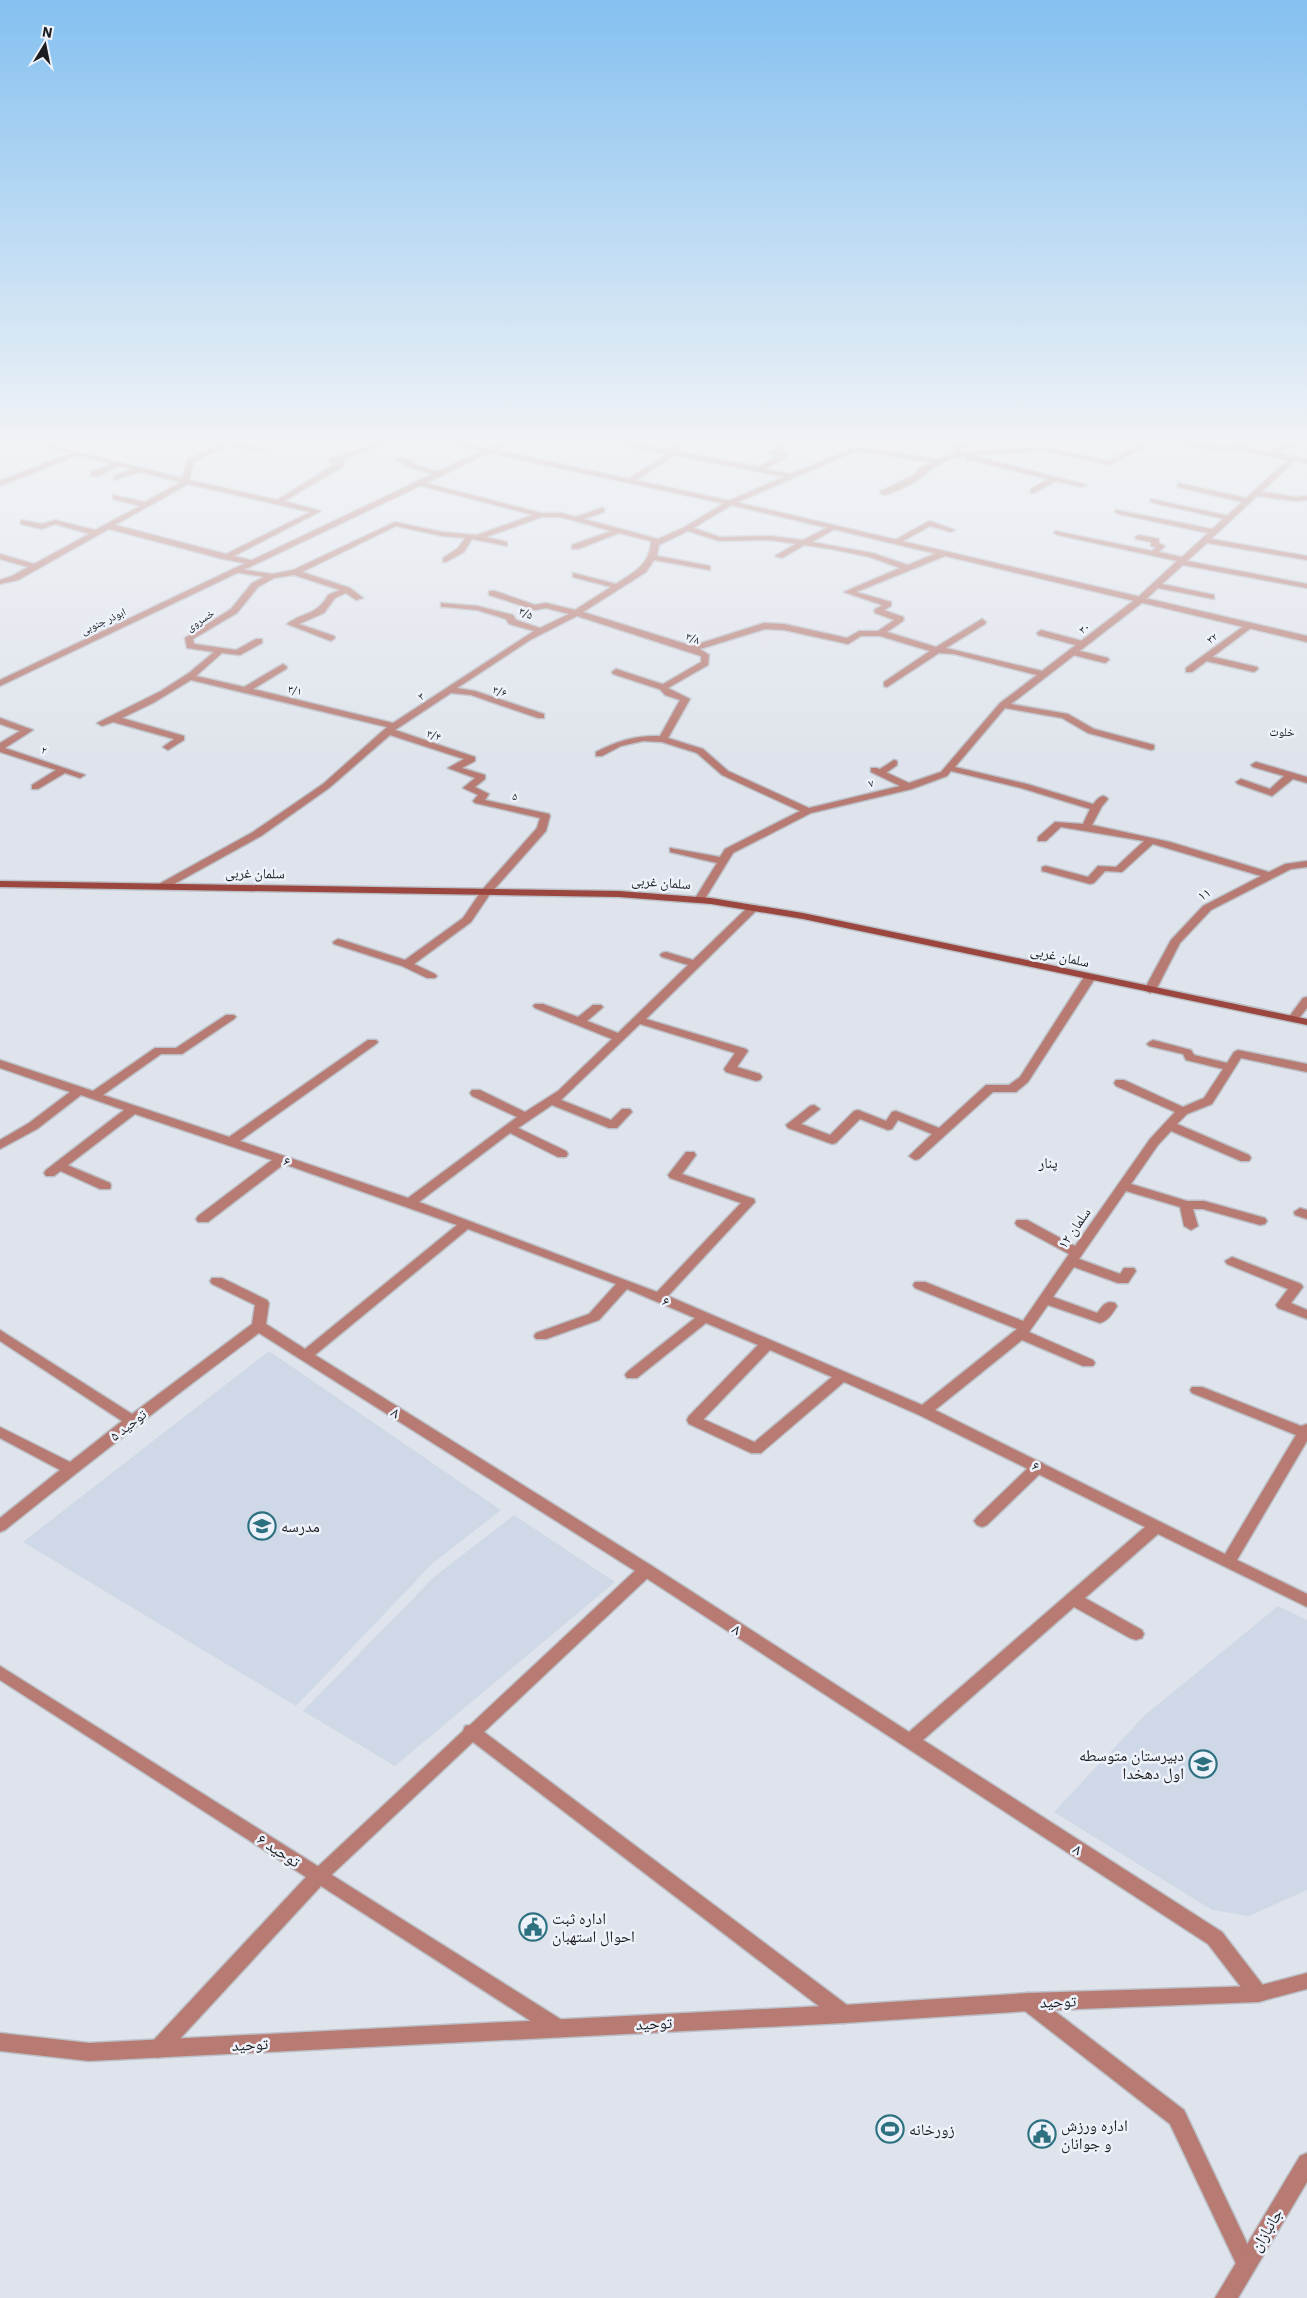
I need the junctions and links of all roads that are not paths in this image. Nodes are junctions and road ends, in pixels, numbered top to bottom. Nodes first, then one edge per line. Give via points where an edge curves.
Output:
1 (72, 546) edge
2 (185, 546) edge
3 (248, 546) edge
4 (287, 546) edge
5 (349, 546) edge
6 (464, 546) edge
7 (654, 546) edge
8 (796, 546) edge
9 (826, 546) edge
10 (912, 546) edge
11 (1122, 546) edge
12 (1161, 546) edge
13 (1198, 546) edge
14 (1240, 546) edge
15 (1154, 553) junction
16 (942, 554) junction
17 (0, 556) edge
18 (779, 556) dead end
19 (226, 557) junction
20 (652, 557) junction
21 (1307, 558) edge
22 (446, 560) dead end
23 (1182, 561) junction
24 (251, 563) junction
25 (34, 567) junction
26 (707, 568) dead end
27 (908, 568) junction
28 (237, 570) junction
29 (295, 572) junction
30 (576, 575) dead end
31 (272, 576) junction
32 (0, 582) edge
33 (1156, 585) junction
34 (616, 586) junction
35 (1307, 586) edge
36 (347, 590) junction
37 (492, 593) dead end
38 (1211, 597) dead end
39 (359, 598) dead end
40 (1140, 600) junction
41 (444, 605) dead end
42 (577, 613) junction
43 (982, 622) dead end
44 (1248, 626) junction
45 (541, 631) junction
46 (880, 633) junction
47 (1041, 633) dead end
48 (332, 638) dead end
49 (1307, 639) edge
50 (259, 641) dead end
51 (1083, 644) junction
52 (692, 649) junction
53 (936, 650) junction
54 (220, 651) junction
55 (1072, 652) junction
56 (1204, 658) junction
57 (1105, 660) dead end
58 (283, 667) dead end
59 (1254, 669) dead end
60 (1189, 670) dead end
61 (616, 672) dead end
62 (1042, 674) junction
63 (191, 677) junction
64 (0, 683) edge
65 (887, 684) dead end
66 (662, 687) junction
67 (245, 690) junction
68 (451, 690) junction
69 (1003, 705) junction
70 (541, 716) dead end
71 (114, 719) junction
72 (0, 721) edge
73 (102, 723) dead end
74 (391, 729) junction
75 (663, 739) junction
76 (168, 747) dead end
77 (1151, 747) dead end
78 (0, 748) edge
79 (598, 754) dead end
80 (472, 759) joint
81 (894, 763) dead end
82 (1256, 765) dead end
83 (949, 768) junction
84 (64, 770) junction
85 (80, 775) dead end
86 (1291, 775) junction
87 (1307, 780) edge
88 (1242, 782) dead end
89 (34, 787) dead end
90 (909, 788) junction
91 (1103, 799) dead end
92 (1096, 808) junction
93 (808, 811) junction
94 (1087, 826) junction
95 (1042, 839) dead end
96 (1150, 841) junction
97 (674, 850) dead end
98 (723, 861) junction
99 (1307, 864) edge
100 (1046, 869) dead end
101 (1271, 876) junction
102 (0, 884) edge
103 (163, 886) junction
104 (486, 892) junction
105 (699, 900) junction
106 (753, 908) junction
107 (338, 942) dead end
108 (666, 955) dead end
109 (406, 964) junction
110 (695, 964) junction
111 (431, 976) dead end
112 (1090, 977) junction
113 (1150, 990) junction
114 (1307, 1000) edge
115 (539, 1006) dead end
116 (597, 1007) dead end
117 (230, 1017) dead end
118 (1293, 1019) junction
119 (638, 1020) junction
120 (579, 1022) junction
121 (1307, 1022) edge
122 (620, 1038) junction
123 (372, 1042) dead end
124 (1153, 1044) dead end
125 (0, 1064) edge
126 (1230, 1067) junction
127 (1307, 1068) edge
128 (756, 1077) dead end
129 (1120, 1083) dead end
130 (79, 1091) junction
131 (476, 1093) dead end
132 (94, 1096) junction
133 (552, 1101) junction
134 (133, 1109) junction
135 (814, 1109) dead end
136 (1183, 1111) junction
137 (626, 1112) dead end
138 (526, 1118) junction
139 (1170, 1125) junction
140 (509, 1128) junction
141 (940, 1133) junction
142 (231, 1142) junction
143 (0, 1145) edge
144 (562, 1154) dead end
145 (690, 1155) dead end
146 (915, 1156) dead end
147 (1245, 1158) dead end
148 (282, 1160) junction
149 (105, 1186) dead end
150 (1123, 1186) junction
151 (409, 1204) junction
152 (1186, 1205) junction
153 (203, 1219) dead end
154 (1260, 1221) dead end
155 (466, 1224) junction
156 (1022, 1224) dead end
157 (1191, 1226) dead end
158 (1074, 1257) junction
159 (1232, 1261) dead end
160 (1129, 1271) dead end
161 (217, 1281) dead end
162 (625, 1283) junction
163 (920, 1285) dead end
164 (659, 1298) junction
165 (1045, 1299) junction
166 (1110, 1306) dead end
167 (1307, 1315) edge
168 (704, 1317) junction
169 (259, 1326) junction
170 (1023, 1330) junction
171 (0, 1335) edge
172 (541, 1336) dead end
173 (768, 1344) junction
174 (306, 1355) junction
175 (1088, 1363) dead end
176 (632, 1375) dead end
177 (843, 1376) junction
178 (1197, 1390) dead end
179 (924, 1411) junction
180 (132, 1421) junction
181 (1306, 1431) edge
182 (0, 1432) edge
183 (1038, 1467) junction
184 (73, 1470) junction
185 (982, 1521) dead end
186 (0, 1526) edge
187 (1157, 1526) junction
188 (1228, 1562) junction
189 (646, 1570) junction
190 (1073, 1599) junction
191 (1307, 1601) edge
192 (1136, 1634) dead end
193 (0, 1672) edge
194 (471, 1731) junction
195 (910, 1741) junction
196 (318, 1876) junction
197 (1307, 1981) edge
198 (1258, 1994) junction
199 (1028, 2002) junction
200 (844, 2014) junction
201 (558, 2028) junction
202 (0, 2042) edge
203 (158, 2049) junction
204 (1307, 2163) edge
205 (1246, 2263) junction
206 (1226, 2298) edge

1 - 25 street
2 - 19 street
3 - 19 street
4 - 24 street, ابوذر جنوبی
5 - 29 street, خسروی
6 - 22 street
7 - 20 street
8 - 18 street
9 - 27 street via 872,555
10 - 16 street
11 - 15 street
12 - 15 street
13 - 23 street, ۳۰
14 - 21 street
15 - 23 street
16 - 27 street
16 - 40 street
17 - 25 street
19 - 24 street
20 - 26 street
20 - 34 street, ۳ via 643,570
23 - 33 street, ۳۰
23 - 35 street
24 - 28 street, ابوذر جنوبی
25 - 32 street
27 - 46 street via 848,592 888,604 878,611 900,618
28 - 31 street, خسروی
28 - 64 street, ابوذر جنوبی
29 - 31 street, خسروی
29 - 36 street
30 - 34 street
31 - 54 street, خسروی via 254,585 234,611 189,638 190,646
33 - 38 street
33 - 40 street, ۳۰
34 - 42 street, ۳
36 - 39 street
36 - 48 street via 331,597 324,610 291,624
37 - 42 street via 535,608 546,605
40 - 44 street
40 - 51 street, ۳۰
41 - 45 street, ۳/۵ via 477,608 510,617 512,622
42 - 45 street, ۳
42 - 52 street, ۳/۸
43 - 53 street
44 - 49 street
44 - 56 street, ۳۲
45 - 68 street, ۳
46 - 52 street via 859,634 848,641 784,627 764,626
46 - 53 street
47 - 51 street
50 - 54 street, خسروی via 236,653
51 - 55 street, ۳۰
52 - 66 street, ۳/۸ via 705,655 704,663
53 - 62 street via 954,651
53 - 65 street
54 - 63 street
55 - 57 street
55 - 62 street, ۳۰
56 - 59 street
56 - 60 street, ۳۲
58 - 67 street
61 - 66 street
62 - 69 street, ۷
63 - 67 street, ۳/۱
63 - 71 street via 146,705
66 - 75 street via 668,693 685,699
67 - 74 street, ۳/۱
68 - 70 street, ۳/۶ via 472,693
68 - 74 street, ۳
69 - 77 street via 1064,716 1091,731
69 - 83 street, ۷
71 - 73 street
71 - 76 street via 181,738
72 - 78 street, ۲ via 28,730
74 - 80 street, ۳/۴
74 - 103 street, ۳ via 311,797 257,834
75 - 79 street via 643,738 618,744
75 - 93 street via 700,751 725,773
78 - 84 street, ۲
80 - 104 street, ۵ via 453,768 482,777 468,788 484,794 478,801 544,816 542,829
81 - 90 street via 877,771
82 - 86 street
83 - 90 street, ۷ via 944,774
83 - 92 street
84 - 85 street, ۲
84 - 89 street
86 - 87 street
86 - 88 street via 1272,793
90 - 93 street, ۷
91 - 92 street
92 - 94 street
93 - 98 street, ۷ via 729,852
94 - 95 street via 1059,824
94 - 96 street
96 - 100 street via 1118,870 1102,868 1090,881
96 - 101 street
97 - 98 street
98 - 105 street, ۷
99 - 101 street, ۱۱ via 1289,866
101 - 113 street, ۱۱ via 1207,908 1175,942
102 - 103 main road, سلمان غربی
103 - 104 main road, سلمان غربی
104 - 105 main road, سلمان غربی via 619,894
104 - 109 street via 467,920
105 - 106 main road, سلمان غربی
106 - 110 street
106 - 112 main road, سلمان غربی
107 - 109 street
108 - 110 street
109 - 111 street
110 - 119 street
112 - 113 main road, سلمان غربی
112 - 141 street via 1024,1079 1012,1089 990,1088
113 - 118 main road, سلمان غربی
114 - 118 street
115 - 120 street
116 - 120 street
117 - 132 street via 178,1052 159,1050
118 - 121 main road, سلمان غربی
119 - 122 street
119 - 128 street via 742,1051 730,1069
120 - 122 street
122 - 133 street
123 - 142 street
124 - 126 street
125 - 130 street, ۶
126 - 127 street, سلمان ۱۲ via 1238,1054
126 - 136 street, سلمان ۱۲ via 1208,1101
129 - 136 street
130 - 132 street, ۶
130 - 143 street via 34,1126
131 - 138 street
132 - 134 street, ۶
133 - 137 street via 613,1125
133 - 138 street
134 - 142 street, ۶
134 - 149 street via 55,1169
135 - 141 street via 792,1125 832,1140 858,1114 888,1126 896,1115
136 - 139 street, سلمان ۱۲
138 - 140 street
139 - 147 street
139 - 150 street, سلمان ۱۲
140 - 144 street
140 - 151 street
141 - 146 street
142 - 148 street, ۶
145 - 164 street via 674,1175 750,1202
148 - 151 street, ۶
148 - 153 street
150 - 152 street
150 - 158 street, سلمان ۱۲
151 - 155 street, ۶
152 - 154 street via 1204,1205
152 - 157 street
155 - 162 street, ۶
155 - 174 street
156 - 158 street
158 - 160 street via 1123,1280
158 - 165 street, سلمان ۱۲
159 - 167 street via 1296,1287 1283,1305
161 - 169 street via 262,1303
162 - 164 street, ۶
162 - 172 street via 594,1317
163 - 170 street
164 - 168 street, ۶
165 - 166 street via 1100,1320
165 - 170 street, سلمان ۱۲
168 - 173 street, ۶
168 - 176 street
169 - 174 street, ۸
169 - 180 street, توحید ۵
170 - 175 street
170 - 179 street, سلمان ۱۲
171 - 180 street
173 - 177 street, ۶
173 - 177 street via 694,1420 756,1449
174 - 189 street, ۸
177 - 179 street, ۶
178 - 181 street
179 - 183 street, ۶
180 - 184 street, توحید ۵
181 - 188 street
182 - 184 street
183 - 185 street
183 - 187 street, ۶
184 - 186 street, توحید ۵
187 - 188 street, ۶
187 - 190 street
188 - 191 street, ۶
189 - 194 street
189 - 195 street, ۸
190 - 192 street
190 - 195 street
193 - 196 street, توحید ۶
194 - 196 street
194 - 200 street
195 - 198 street, ۸ via 1215,1938
196 - 201 street, توحید ۶
196 - 203 street
197 - 198 street, توحید
198 - 199 street, توحید
199 - 200 street, توحید
199 - 205 street via 1178,2117
200 - 201 street, توحید
201 - 203 street, توحید
202 - 203 street, توحید via 89,2052
204 - 205 street, جانبازان
205 - 206 street, جانبازان

